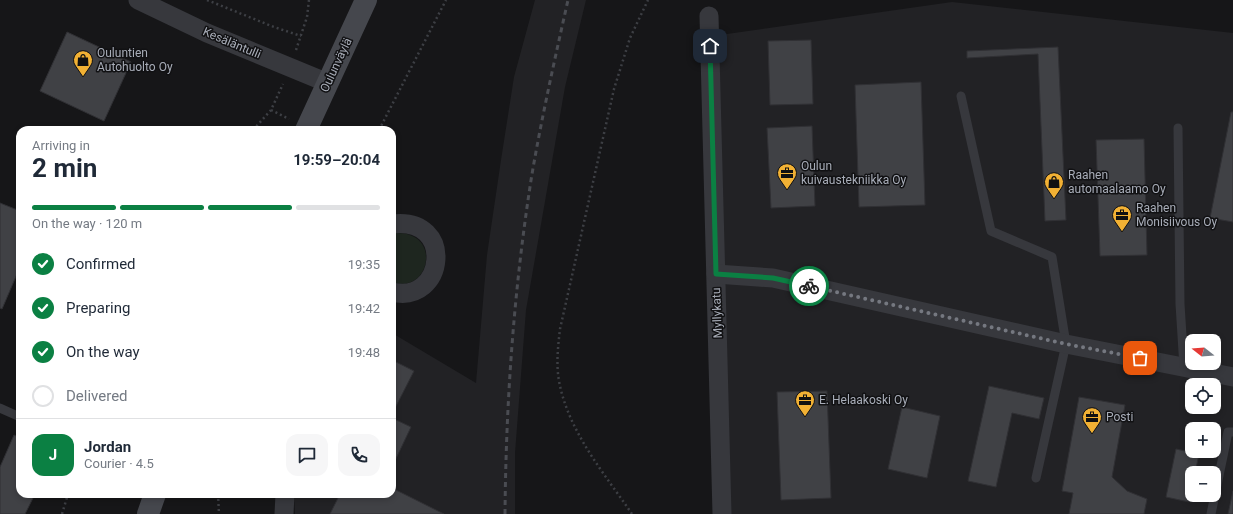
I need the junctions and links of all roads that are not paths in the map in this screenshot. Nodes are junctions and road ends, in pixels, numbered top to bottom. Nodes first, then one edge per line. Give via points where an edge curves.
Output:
1 (138, 0) edge
2 (366, 0) edge
3 (709, 16) dead end
4 (328, 83) junction
5 (961, 96) dead end
6 (308, 126) edge
7 (1178, 128) dead end
8 (396, 224) edge
9 (716, 274) junction
10 (396, 293) edge
11 (1066, 344) junction
12 (1184, 367) junction
13 (1233, 377) edge
14 (0, 408) edge
15 (16, 416) edge
16 (1233, 432) edge
17 (1036, 478) dead end
18 (154, 498) edge
19 (156, 498) edge
20 (285, 498) edge
21 (148, 514) edge
22 (154, 514) edge
23 (284, 514) edge
24 (722, 514) edge
25 (1211, 514) edge

1 - 4 street, Kesäläntulli via 207,33
2 - 4 main road, Oulunväylä
3 - 9 street, Myllykatu
4 - 6 main road, Oulunväylä
5 - 11 lane via 991,231 1052,257
7 - 12 lane via 1180,304
8 - 10 street via 414,225 424,231 436,250 436,262 427,283 406,294
9 - 11 street via 773,278
9 - 24 street, Myllykatu
11 - 12 street
11 - 17 lane
12 - 13 street
14 - 15 lane
16 - 25 lane via 1228,432
18 - 21 main road
19 - 22 main road
20 - 23 street

